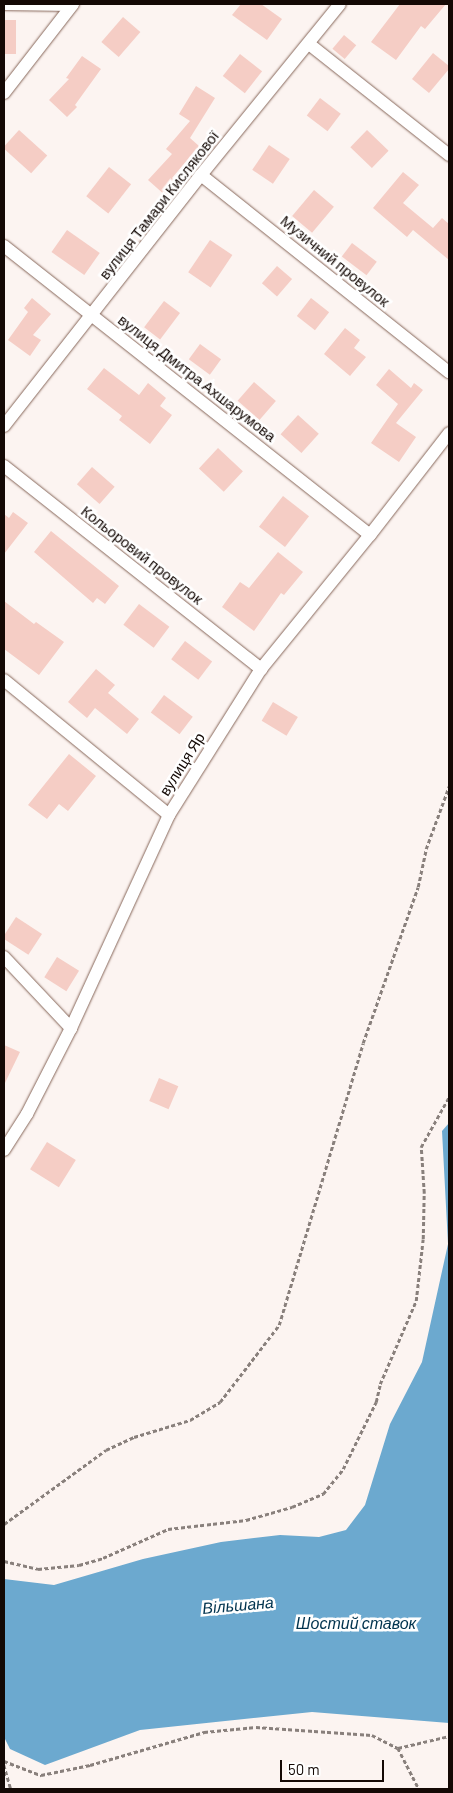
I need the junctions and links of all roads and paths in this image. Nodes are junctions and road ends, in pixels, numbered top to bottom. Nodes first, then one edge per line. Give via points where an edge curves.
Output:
1 (4, 4) edge
2 (73, 4) edge
3 (340, 4) edge
4 (309, 44) junction
5 (4, 93) edge
6 (449, 155) edge
7 (201, 174) junction
8 (4, 246) edge
9 (92, 316) junction
10 (449, 372) edge
11 (4, 426) edge
12 (449, 433) edge
13 (4, 466) edge
14 (370, 535) junction
15 (261, 669) junction
16 (4, 680) edge
17 (449, 786) edge
18 (169, 815) junction
19 (4, 957) edge
20 (71, 1028) junction
21 (449, 1097) edge
22 (4, 1150) edge
23 (4, 1524) edge
24 (4, 1560) edge
25 (449, 1736) edge
26 (398, 1748) junction
27 (4, 1763) edge
28 (11, 1789) edge
29 (419, 1789) edge

1 - 2 street
2 - 5 street
3 - 4 street, вулиця Тамари Кислякової
4 - 6 street
4 - 7 street, вулиця Тамари Кислякової
7 - 9 street, вулиця Тамари Кислякової
7 - 10 street, Музичний провулок
8 - 9 street, вулиця Дмитра Ахшарумова
9 - 11 street, вулиця Тамари Кислякової
9 - 14 street, вулиця Дмитра Ахшарумова
12 - 14 street, вулиця Яр
13 - 15 street, Кольоровий провулок
14 - 15 street, вулиця Яр
15 - 18 street, вулиця Яр
16 - 18 street
17 - 23 path via 426,849 418,887 363,1042 279,1325 220,1402 190,1420 134,1437 106,1450
18 - 20 street, вулиця Яр
19 - 20 street
20 - 22 street, вулиця Яр via 27,1114
21 - 24 path via 421,1147 423,1239 416,1301 380,1384 376,1402 344,1469 323,1494 292,1508 246,1520 168,1529 103,1558 78,1565 38,1569
25 - 26 path
26 - 27 path via 372,1735 256,1727 204,1732 90,1765 40,1775
26 - 29 path
27 - 28 path

